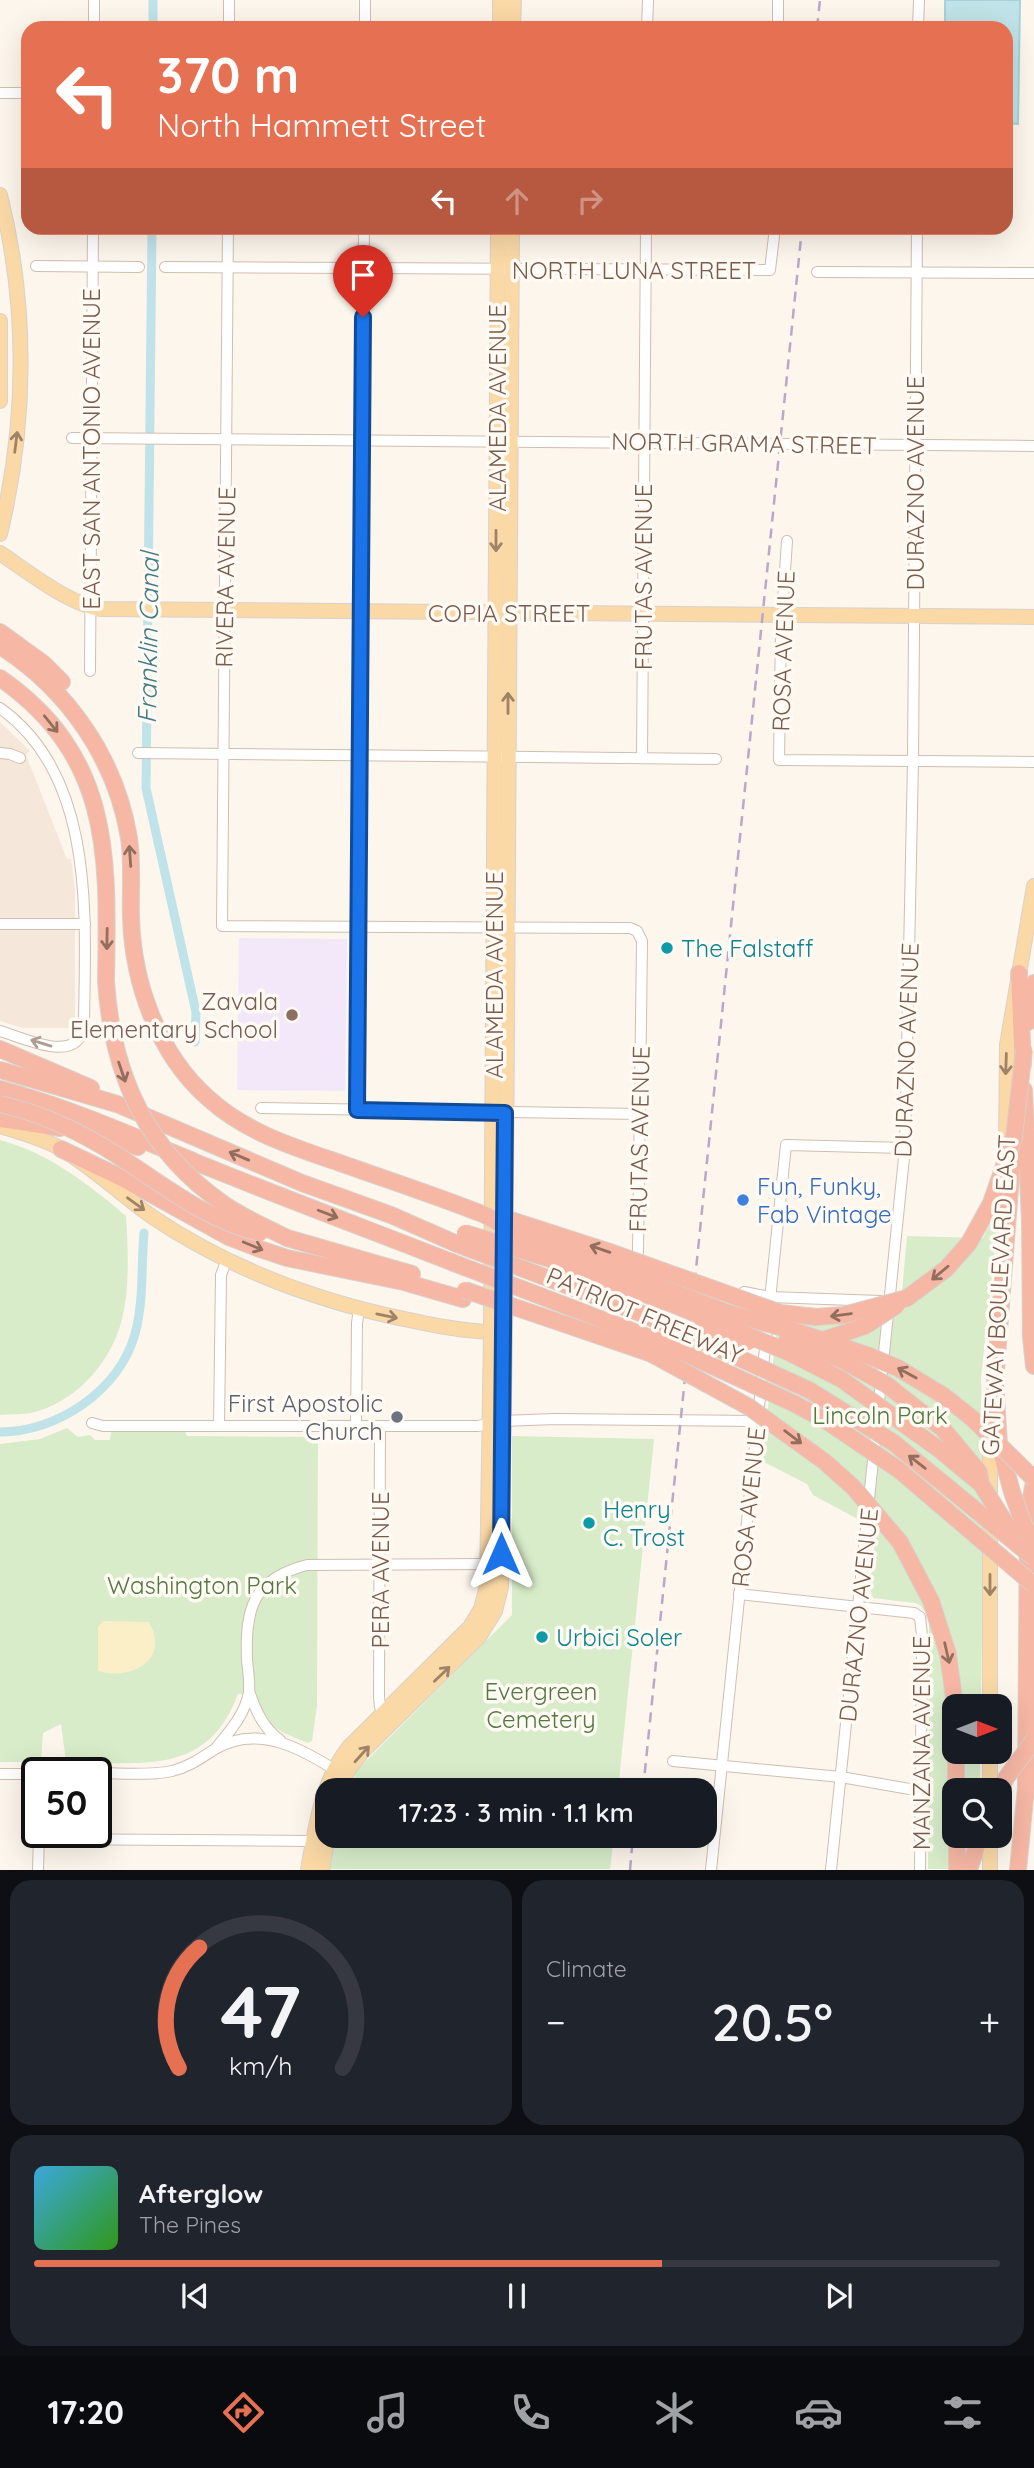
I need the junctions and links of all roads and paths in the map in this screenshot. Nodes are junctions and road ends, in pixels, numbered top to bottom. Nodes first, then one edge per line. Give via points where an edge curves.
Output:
1 (94, 0) edge
2 (229, 0) edge
3 (365, 0) edge
4 (500, 0) edge
5 (514, 0) edge
6 (648, 0) edge
7 (778, 0) edge
8 (919, 0) edge
9 (94, 21) edge
10 (229, 21) edge
11 (365, 21) edge
12 (499, 21) edge
13 (513, 21) edge
14 (647, 21) edge
15 (778, 21) edge
16 (918, 21) edge
17 (0, 93) edge
18 (21, 93) edge
19 (0, 195) edge
20 (93, 235) edge
21 (228, 235) edge
22 (363, 235) edge
23 (499, 235) edge
24 (511, 235) edge
25 (646, 235) edge
26 (774, 235) edge
27 (917, 235) edge
28 (36, 266) dead end
29 (228, 266) junction
30 (92, 267) junction
31 (139, 267) dead end
32 (165, 267) dead end
33 (363, 268) junction
34 (505, 269) junction
35 (646, 270) junction
36 (817, 272) dead end
37 (917, 272) junction
38 (1034, 273) edge
39 (0, 321) edge
40 (0, 401) edge
41 (72, 438) dead end
42 (91, 438) junction
43 (227, 439) junction
44 (362, 440) junction
45 (504, 441) junction
46 (644, 442) junction
47 (915, 445) junction
48 (1034, 446) edge
49 (0, 534) edge
50 (788, 541) dead end
51 (0, 553) edge
52 (91, 608) junction
53 (225, 611) junction
54 (361, 612) junction
55 (502, 613) junction
56 (643, 614) junction
57 (783, 615) junction
58 (914, 616) junction
59 (1034, 617) edge
60 (0, 632) edge
61 (0, 646) edge
62 (90, 671) dead end
63 (0, 678) edge
64 (0, 708) edge
65 (0, 753) edge
66 (138, 753) dead end
67 (224, 755) junction
68 (501, 755) junction
69 (360, 756) junction
70 (20, 758) dead end
71 (642, 758) junction
72 (716, 759) dead end
73 (913, 761) junction
74 (1034, 762) edge
75 (112, 781) junction
76 (1034, 886) edge
77 (0, 924) edge
78 (85, 924) junction
79 (359, 926) junction
80 (500, 926) junction
81 (1019, 973) junction
82 (1034, 983) edge
83 (0, 1031) edge
84 (0, 1049) edge
85 (0, 1070) edge
86 (0, 1090) edge
87 (0, 1104) edge
88 (117, 1104) junction
89 (261, 1108) dead end
90 (357, 1110) junction
91 (499, 1113) junction
92 (640, 1114) junction
93 (0, 1119) edge
94 (0, 1126) edge
95 (1014, 1137) junction
96 (905, 1148) junction
97 (61, 1149) junction
98 (196, 1162) junction
99 (485, 1215) junction
100 (287, 1238) junction
101 (461, 1238) junction
102 (638, 1253) dead end
103 (228, 1259) junction
104 (744, 1292) dead end
105 (464, 1294) junction
106 (770, 1297) junction
107 (906, 1298) junction
108 (890, 1301) junction
109 (359, 1309) junction
110 (728, 1313) junction
111 (643, 1314) junction
112 (498, 1332) junction
113 (650, 1353) junction
114 (1034, 1366) edge
115 (755, 1386) junction
116 (724, 1393) junction
117 (757, 1421) junction
118 (92, 1423) dead end
119 (495, 1423) junction
120 (219, 1426) junction
121 (356, 1426) junction
122 (380, 1427) junction
123 (1034, 1481) edge
124 (981, 1484) junction
125 (970, 1505) junction
126 (1034, 1541) edge
127 (1034, 1547) edge
128 (1034, 1558) edge
129 (380, 1564) junction
130 (487, 1564) junction
131 (1034, 1570) edge
132 (1034, 1585) edge
133 (739, 1594) junction
134 (859, 1606) junction
135 (249, 1691) junction
136 (953, 1694) edge
137 (990, 1694) edge
138 (388, 1717) junction
139 (1034, 1740) edge
140 (282, 1742) junction
141 (216, 1748) junction
142 (673, 1761) dead end
143 (722, 1766) junction
144 (112, 1772) edge
145 (339, 1773) junction
146 (0, 1774) edge
147 (21, 1774) edge
148 (841, 1777) junction
149 (339, 1778) edge
150 (1006, 1778) edge
151 (920, 1791) junction
152 (112, 1837) edge
153 (313, 1841) junction
154 (39, 1848) edge
155 (326, 1848) edge
156 (957, 1848) edge
157 (976, 1848) edge
158 (990, 1848) edge
159 (38, 1870) edge
160 (308, 1870) edge
161 (322, 1870) edge
162 (711, 1870) edge
163 (831, 1870) edge
164 (920, 1870) edge
165 (957, 1870) edge
166 (969, 1870) edge
167 (990, 1870) edge
168 (1018, 1870) edge

1 - 9 street
2 - 10 street
3 - 11 street
4 - 12 main road
5 - 13 main road
6 - 14 street
7 - 15 street
8 - 16 street
17 - 18 street
49 -> 19 main road via 13,471 21,350 16,278
20 - 30 street, EAST SAN ANTONIO AVENUE
21 - 29 street, RIVERA AVENUE
22 - 33 street
23 - 34 main road, ALAMEDA AVENUE
24 - 34 main road, ALAMEDA AVENUE
25 - 35 street, FRUTAS AVENUE
26 - 35 street, NORTH LUNA STREET via 770,270
27 - 37 street, DURAZNO AVENUE
28 - 30 street
29 - 32 street, NORTH LUNA STREET
29 - 33 street, NORTH LUNA STREET
29 - 43 street, RIVERA AVENUE
30 - 31 street
30 - 42 street, EAST SAN ANTONIO AVENUE
33 - 34 street, NORTH LUNA STREET
33 - 44 street
34 - 35 street, NORTH LUNA STREET
34 - 45 main road, ALAMEDA AVENUE
35 - 46 street, FRUTAS AVENUE
36 - 37 street
37 - 38 street
37 - 47 street, DURAZNO AVENUE
39 - 40 main road
41 - 42 street, NORTH GRAMA STREET
42 - 43 street, NORTH GRAMA STREET
42 - 52 street, EAST SAN ANTONIO AVENUE
43 - 44 street, NORTH GRAMA STREET
43 - 53 street, RIVERA AVENUE
44 - 45 street, NORTH GRAMA STREET
44 - 54 street
45 - 46 street, NORTH GRAMA STREET
45 - 55 main road, ALAMEDA AVENUE
46 - 47 street, NORTH GRAMA STREET
46 - 56 street, FRUTAS AVENUE
47 - 48 street, NORTH GRAMA STREET
47 - 58 street, DURAZNO AVENUE
50 - 57 street, ROSA AVENUE
51 - 52 main road, COPIA STREET
52 - 53 main road, COPIA STREET
52 - 62 street, EAST SAN ANTONIO AVENUE
53 - 54 main road, COPIA STREET
53 - 67 street, RIVERA AVENUE
54 - 55 main road, COPIA STREET
54 - 69 street
55 - 56 main road, COPIA STREET
55 - 68 main road, ALAMEDA AVENUE
56 - 57 main road, COPIA STREET
56 - 71 street, FRUTAS AVENUE
57 - 58 main road, COPIA STREET
57 - 73 street, ROSA AVENUE via 779,760
58 - 59 main road, COPIA STREET
58 - 73 street, DURAZNO AVENUE
60 - 75 highway via 44,664 86,710 107,744
61 - 75 highway via 71,708
63 -> 100 highway, bridge via 40,710 57,731 92,796 106,862 106,981 111,1029 134,1101 158,1141 196,1182 225,1205
64 - 78 street via 27,730 57,774 80,861
65 - 70 street
66 - 67 street
67 - 69 street
67 - 79 street, RIVERA AVENUE via 222,926
68 - 69 street
68 - 71 street
68 - 80 main road, ALAMEDA AVENUE
69 - 79 street
71 - 72 street
73 - 74 street
73 - 96 street, DURAZNO AVENUE
99 -> 75 highway via 251,1129 207,1098 191,1080 163,1038 143,995 132,943 129,840 122,803
76 - 81 main road, GATEWAY BOULEVARD EAST
77 - 78 street
78 -> 83 street via 80,1040 58,1048
79 - 80 street
79 - 90 street
80 - 91 main road, ALAMEDA AVENUE
80 - 92 street, FRUTAS AVENUE via 637,931 642,942
81 - 114 highway
81 -> 137 main road, GATEWAY BOULEVARD EAST via 1007,1045 1006,1139 990,1378
82 - 95 highway, bridge
84 - 88 highway via 90,1087
85 - 88 highway
86 - 98 highway, PATRIOT FREEWAY via 102,1123
87 - 100 highway, bridge via 85,1136 222,1220
101 -> 88 highway via 302,1183
89 - 90 street
90 - 91 street
91 - 92 street
91 - 112 main road, ALAMEDA AVENUE
92 - 102 street, FRUTAS AVENUE
93 - 98 highway via 76,1131
94 - 97 main road
95 -> 107 highway, bridge via 991,1203 969,1243 946,1269
95 - 126 highway, bridge via 995,1411 1007,1479
96 - 106 street, ROSA AVENUE via 786,1145
96 - 108 street, DURAZNO AVENUE
97 -> 103 main road via 154,1217
97 -> 105 highway via 260,1249
98 -> 115 highway, PATRIOT FREEWAY, bridge via 658,1342
107 -> 99 highway, bridge via 837,1316 781,1313 594,1246
99 - 110 highway, bridge via 512,1230
100 - 105 highway
101 - 111 highway, PATRIOT FREEWAY, bridge
101 - 124 highway, bridge via 550,1259 788,1352 841,1379
103 - 109 main road
103 - 120 street via 221,1275
104 - 106 street
105 - 113 highway, bridge
105 - 116 highway, bridge
106 - 108 street
106 - 117 street, ROSA AVENUE
107 - 111 highway, bridge via 865,1326 815,1342 786,1344 743,1341
108 - 134 street, DURAZNO AVENUE
109 -> 112 main road via 433,1325
109 - 121 street
123 -> 110 highway, bridge via 973,1419 898,1368
110 - 124 highway, bridge via 842,1360 887,1385 943,1429 979,1472
125 -> 111 highway, PATRIOT FREEWAY, bridge via 894,1443 809,1390
112 - 119 main road, ALAMEDA AVENUE
113 - 115 highway, bridge
113 - 116 highway, bridge
115 - 132 highway, PATRIOT FREEWAY, bridge via 795,1404 899,1470
116 -> 136 highway, bridge via 825,1462 853,1486 900,1542 940,1624
117 - 119 street via 555,1419
117 - 133 street, ROSA AVENUE
118 - 120 street
119 - 122 street
119 - 130 main road, ALAMEDA AVENUE
138 -> 119 main road, ALAMEDA AVENUE via 479,1637 495,1611 501,1580
120 - 121 street
121 - 122 street
122 - 129 street, PERA AVENUE
123 - 168 highway via 1028,1513 1026,1788
124 - 131 highway, bridge
125 - 127 highway, bridge
125 - 128 highway, PATRIOT FREEWAY, bridge
129 - 130 street
129 - 135 street via 307,1565 284,1573 265,1587 250,1610 247,1626
129 - 138 street, PERA AVENUE via 379,1697
130 - 138 main road, ALAMEDA AVENUE via 483,1602 470,1627
133 - 134 street
133 - 143 street, ROSA AVENUE
134 - 148 street, DURAZNO AVENUE
134 - 151 street, MANZANA AVENUE via 920,1617
135 - 140 street via 268,1732
135 - 141 street via 237,1721
138 - 145 main road, ALAMEDA AVENUE via 349,1747
139 - 150 highway, bridge
140 - 141 street via 253,1739
140 - 145 street
141 - 144 street via 173,1770
142 - 143 street
143 - 148 street
143 - 162 street, ROSA AVENUE
145 - 149 main road, ALAMEDA AVENUE
145 - 153 main road, ALAMEDA AVENUE via 324,1790
146 - 147 street
148 - 151 street
148 - 163 street, DURAZNO AVENUE
151 - 164 street, MANZANA AVENUE
152 - 153 street
153 - 160 main road, ALAMEDA AVENUE
154 - 159 street
155 - 161 main road
156 - 165 highway
157 - 166 highway
158 - 167 main road

